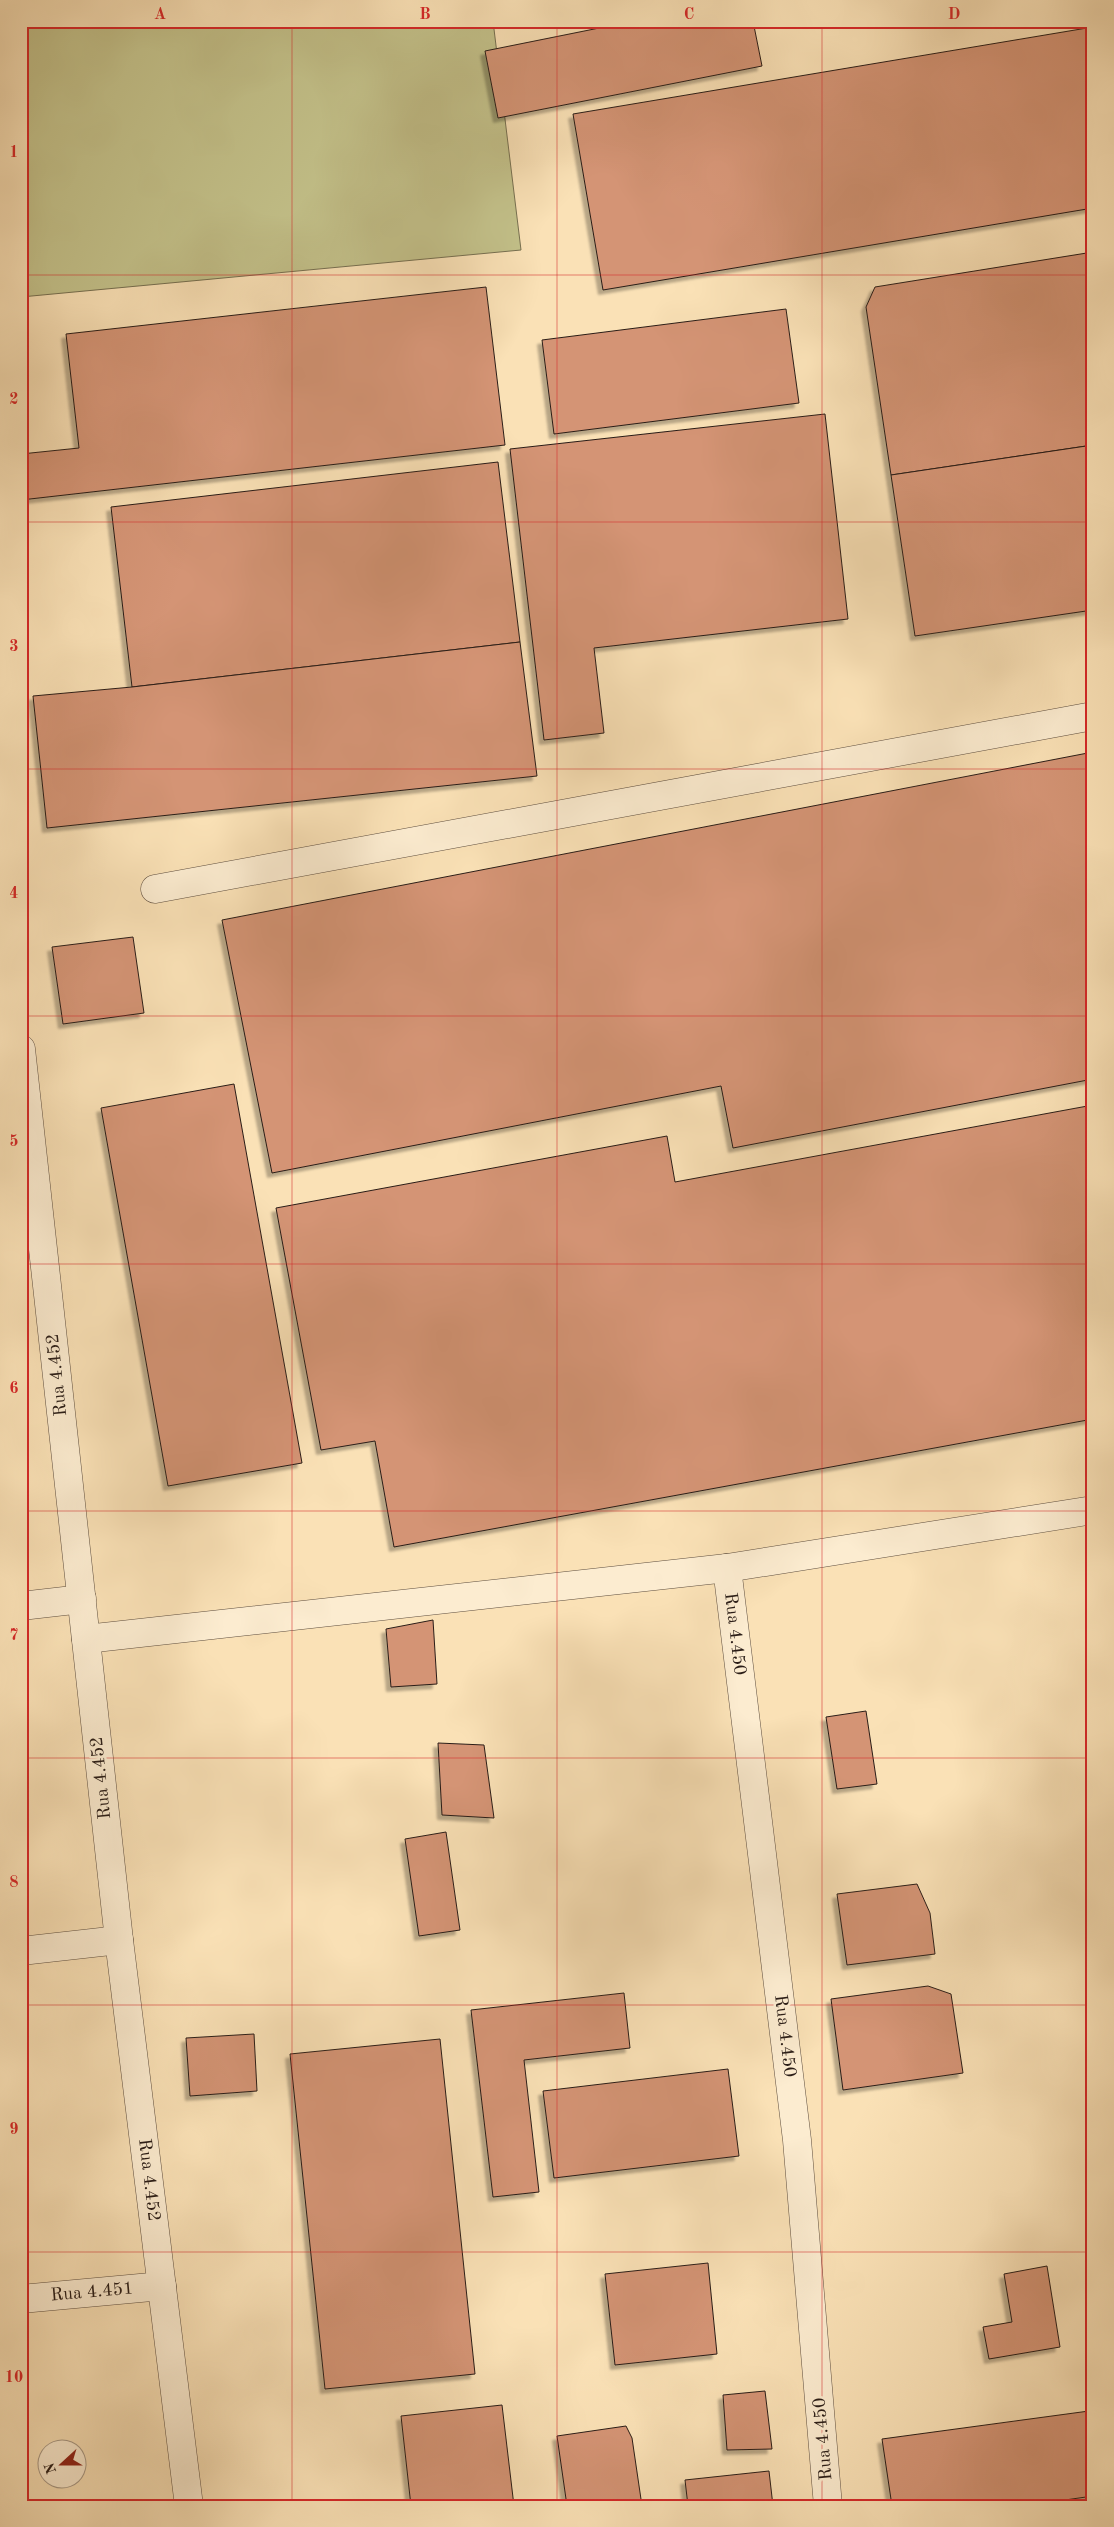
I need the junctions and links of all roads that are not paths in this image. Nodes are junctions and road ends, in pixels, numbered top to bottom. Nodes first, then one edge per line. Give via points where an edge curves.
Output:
1 (1093, 716) edge
2 (155, 889) dead end
3 (21, 1049) edge
4 (32, 1254) edge
5 (1093, 1510) edge
6 (726, 1568) junction
7 (82, 1598) junction
8 (21, 1606) edge
9 (86, 1639) junction
10 (118, 1940) junction
11 (21, 1950) edge
12 (162, 2286) junction
13 (21, 2299) edge
14 (189, 2506) edge
15 (828, 2506) edge

1 - 2 street
3 - 4 street, Rua 4.452
4 - 7 street, Rua 4.452
5 - 6 street
6 - 9 street
6 - 15 street, Rua 4.450 via 798,2140
7 - 8 street
7 - 9 street, Rua 4.452
9 - 10 street, Rua 4.452
10 - 11 street
10 - 12 street, Rua 4.452
12 - 13 street, Rua 4.451
12 - 14 street, Rua 4.452

